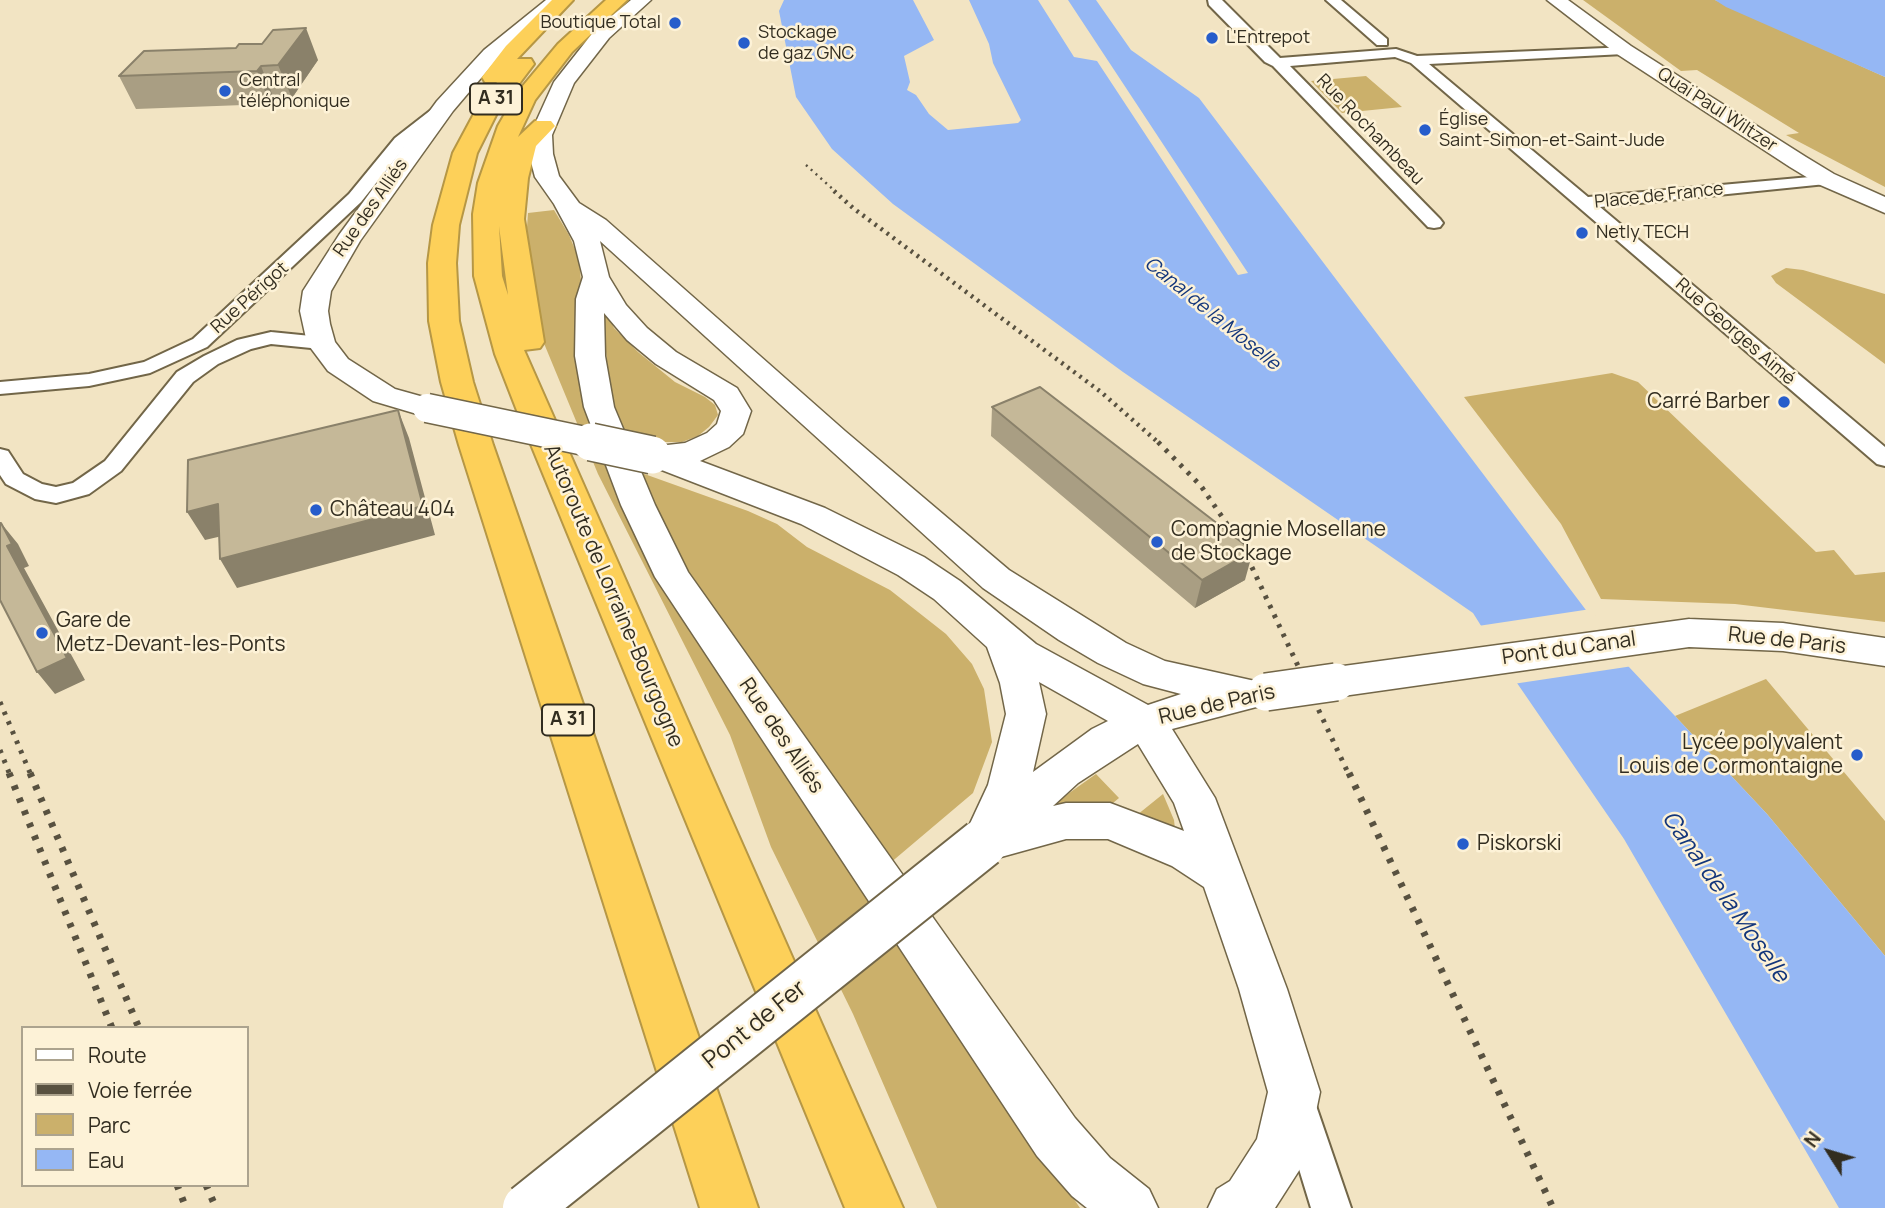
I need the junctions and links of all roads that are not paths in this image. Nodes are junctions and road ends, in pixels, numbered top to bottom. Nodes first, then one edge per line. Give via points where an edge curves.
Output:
1 (556, 0) edge
2 (563, 0) edge
3 (591, 0) edge
4 (617, 0) edge
5 (642, 0) edge
6 (1215, 0) edge
7 (1333, 0) edge
8 (1556, 0) edge
9 (1382, 42) dead end
10 (1624, 50) junction
11 (1416, 60) junction
12 (1278, 63) junction
13 (445, 106) junction
14 (543, 126) junction
15 (1826, 179) junction
16 (566, 203) junction
17 (1586, 203) junction
18 (1885, 206) edge
19 (1433, 223) dead end
20 (446, 225) junction
21 (596, 277) junction
22 (321, 343) junction
23 (0, 388) edge
24 (532, 408) junction
25 (652, 455) junction
26 (0, 456) edge
27 (1885, 459) edge
28 (1689, 634) joint
29 (1003, 640) junction
30 (1885, 652) edge
31 (1450, 666) joint
32 (1258, 693) junction
33 (1144, 722) junction
34 (983, 843) junction
35 (1222, 875) junction
36 (1294, 1092) junction
37 (527, 1208) edge
38 (729, 1208) edge
39 (874, 1208) edge
40 (1130, 1208) edge
41 (1236, 1208) edge
42 (1331, 1208) edge

1 - 13 main road, Rue des Alliés via 491,54
2 - 20 highway via 513,50 461,124 438,182
3 - 20 highway, A 31 via 517,71 486,112 465,153
4 - 24 highway, Autoroute de Lorraine-Bourgogne / A 31 via 565,48 525,98 510,126 491,183 485,239 488,276 510,354
5 - 14 main road, Rue des Alliés via 602,34 564,82
6 - 12 street, Rue Rochambeau
7 - 9 street
8 - 10 main road, Quai Paul Wiltzer
10 - 11 street
10 - 15 main road, Quai Paul Wiltzer
11 - 12 street, Rue Rochambeau via 1396,53
11 - 17 street, Place de France
12 - 19 street, Rue Rochambeau
13 - 22 main road, Rue des Alliés via 321,281 314,311
13 - 23 street, Rue Périgot via 401,141 355,198 200,343 150,367 89,380
14 - 16 main road, Rue des Alliés via 541,154 547,177
14 - 24 highway via 525,144 511,219 525,332 539,375
15 - 17 street, Place de France
15 - 18 main road, Quai Paul Wiltzer
16 - 21 main road, Rue des Alliés via 587,241
16 - 32 main road, Rue des Alliés via 597,225 996,579 1072,630 1157,674
17 - 27 street, Rue Georges Aimé
20 - 38 highway, A 31 via 444,321 457,382
21 - 25 main road via 637,334 666,358 726,394 736,411 732,427 718,440 691,453
21 - 40 main road, Rue des Alliés via 590,299 590,356 598,407 673,578 1056,1137 1091,1177
22 - 25 main road, bridge via 338,365 384,395
22 - 26 street, Rue Périgot via 271,338 244,344 211,360 185,377 113,466 81,489 56,495 35,491 14,478
24 - 39 highway, Autoroute de Lorraine-Bourgogne / A 31
25 - 29 main road via 776,501 877,548 947,590
28 - 30 main road, Rue de Paris via 1783,637
28 - 31 main road, Pont du Canal
29 - 33 main road
29 - 34 main road via 1020,682 1026,714 1009,785
31 - 32 main road, Rue de Paris, bridge
32 - 33 main road, Rue de Paris
33 - 34 main road, Rue de Paris via 1063,771
33 - 35 main road via 1194,798
34 - 35 main road via 1066,821 1110,821 1188,852
34 - 37 main road, Pont de Fer, bridge
35 - 36 main road via 1264,989
36 - 41 main road via 1281,1150 1249,1200
36 - 42 street

